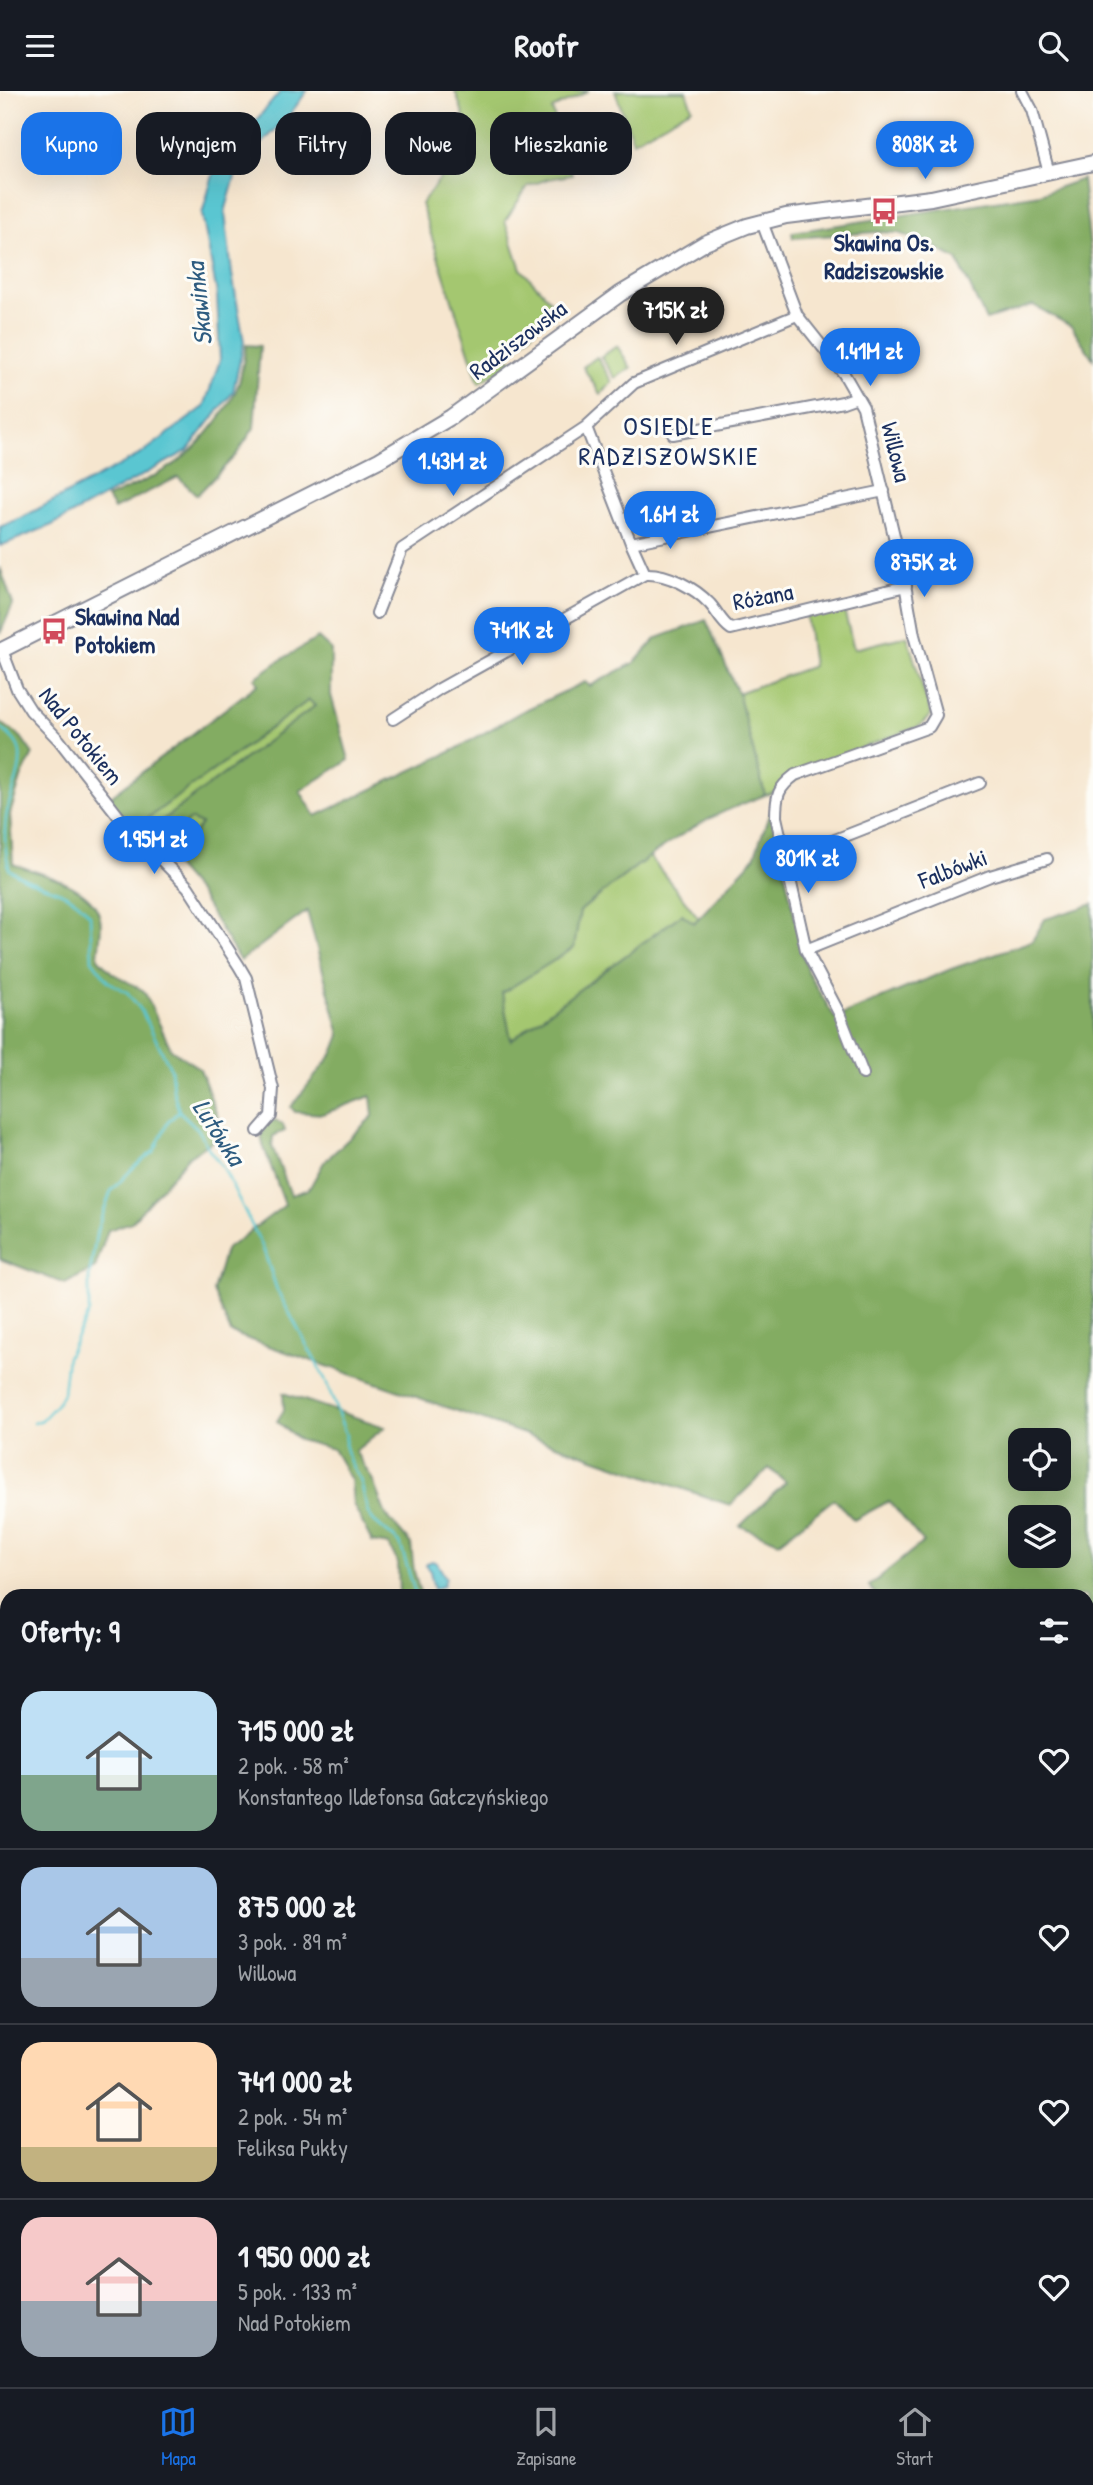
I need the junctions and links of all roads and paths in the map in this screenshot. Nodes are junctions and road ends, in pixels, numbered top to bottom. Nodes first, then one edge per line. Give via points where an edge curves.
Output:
1 (1022, 91) edge
2 (1093, 163) edge
3 (1049, 173) junction
4 (762, 222) junction
5 (797, 315) junction
6 (857, 397) junction
7 (586, 427) junction
8 (673, 435) dead end
9 (884, 491) junction
10 (631, 543) junction
11 (645, 574) junction
12 (906, 586) junction
13 (377, 613) dead end
14 (1, 650) edge
15 (393, 719) dead end
16 (980, 783) dead end
17 (1047, 859) dead end
18 (784, 860) junction
19 (806, 950) junction
20 (863, 1074) dead end
21 (258, 1131) dead end

1 - 3 street via 1032,110
2 - 3 street, Radziszowska
3 - 4 street, Radziszowska via 931,198
4 - 5 street, Willowa
4 - 14 street, Radziszowska via 705,243 620,294 452,417 379,460
5 - 6 street, Willowa
5 - 7 street via 634,383
6 - 8 street
6 - 9 street, Willowa
7 - 10 street
7 - 13 street via 402,549
9 - 10 street
9 - 12 street, Willowa
10 - 11 street
11 - 12 street, Różana via 679,582 706,600 731,629
11 - 15 street
12 - 18 street, Willowa via 936,715 929,727 795,775 782,786 776,817
14 - 21 street, Nad Potokiem via 31,711 120,818 188,887 240,966 273,1089 271,1116
16 - 18 street
17 - 19 street, Falbówki via 990,876
18 - 19 street
19 - 20 street via 839,1013

